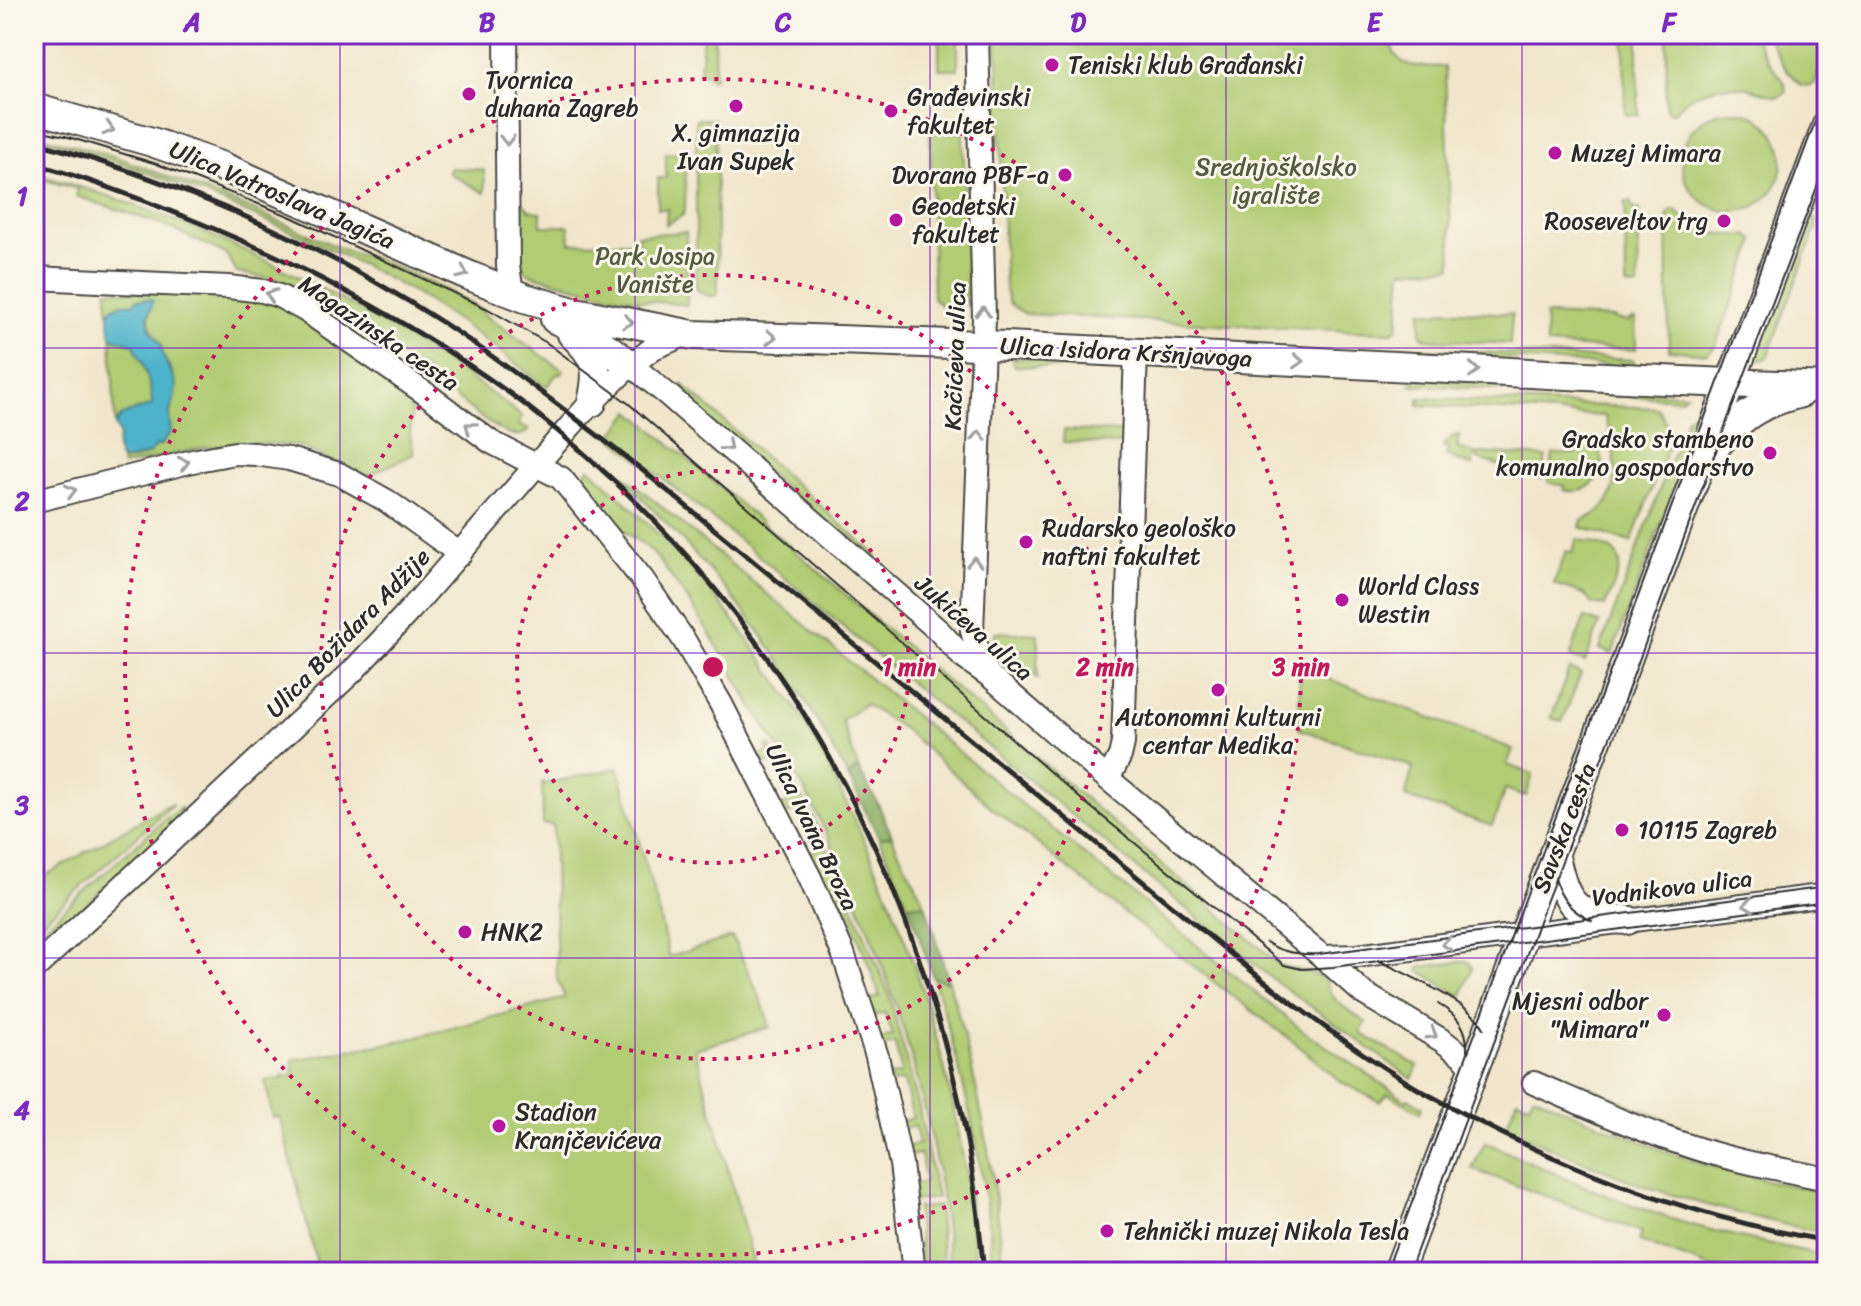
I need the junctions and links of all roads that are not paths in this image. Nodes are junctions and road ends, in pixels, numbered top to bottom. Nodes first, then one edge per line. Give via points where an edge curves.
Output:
1 (506, 34) edge
2 (977, 34) edge
3 (34, 108) edge
4 (1827, 125) edge
5 (1822, 160) edge
6 (34, 278) edge
7 (519, 296) junction
8 (560, 322) junction
9 (693, 335) junction
10 (983, 345) junction
11 (1136, 352) junction
12 (631, 365) junction
13 (1730, 383) junction
14 (1826, 386) edge
15 (592, 402) junction
16 (1701, 462) junction
17 (538, 466) junction
18 (34, 501) edge
19 (460, 554) junction
20 (939, 631) junction
21 (972, 631) junction
22 (990, 676) junction
23 (1108, 779) junction
24 (1554, 853) junction
25 (1827, 895) edge
26 (1627, 920) junction
27 (1524, 934) junction
28 (1323, 957) junction
29 (34, 969) edge
30 (1474, 1069) junction
31 (1534, 1083) dead end
32 (1827, 1179) edge
33 (914, 1272) edge
34 (1398, 1272) edge

1 -> 7 street via 508,266
10 -> 2 street, Kačićeva ulica
3 -> 7 main road, Ulica Vatroslava Jagića via 223,167
4 - 5 main road
5 - 13 main road
17 -> 6 street, Magazinska cesta via 491,442 279,296 247,288
7 - 8 main road
7 -> 9 main road, Ulica Isidora Kršnjavoga
8 - 12 main road
8 - 15 main road via 592,357
9 -> 10 main road, Ulica Isidora Kršnjavoga
9 - 12 street, Ulica Božidara Adžije via 661,344
10 - 11 main road, Ulica Isidora Kršnjavoga
21 -> 10 street, Kačićeva ulica
11 -> 13 main road, Ulica Isidora Kršnjavoga
11 - 23 street via 1123,743
12 - 15 street, Ulica Božidara Adžije
12 -> 20 street, Jukićeva ulica
13 - 14 main road, Ulica Isidora Kršnjavoga
13 - 16 main road, Savska cesta
14 - 16 main road via 1759,406
15 - 17 street, Ulica Božidara Adžije
16 - 24 main road, Savska cesta
17 - 19 street, Ulica Božidara Adžije
17 - 33 street, Ulica Ivana Broza via 561,478 684,640 810,878 843,953 877,1056 901,1164
18 -> 19 street via 197,460 255,454 339,474
19 - 29 street, Ulica Božidara Adžije via 352,672
20 - 21 street via 959,639
20 - 22 street, Jukićeva ulica
21 - 22 street, Kačićeva ulica
22 - 23 street, Jukićeva ulica
23 - 28 street, Jukićeva ulica
24 - 26 main road via 1565,893 1577,908 1597,918
24 - 27 main road, Savska cesta
25 -> 26 street, Vodnikova ulica
26 - 27 street, Vodnikova ulica
27 -> 28 street
27 - 30 main road, Savska cesta
28 -> 30 street, Jukićeva ulica via 1372,999 1443,1041
30 - 34 main road, Savska cesta
31 - 32 street via 1689,1147

